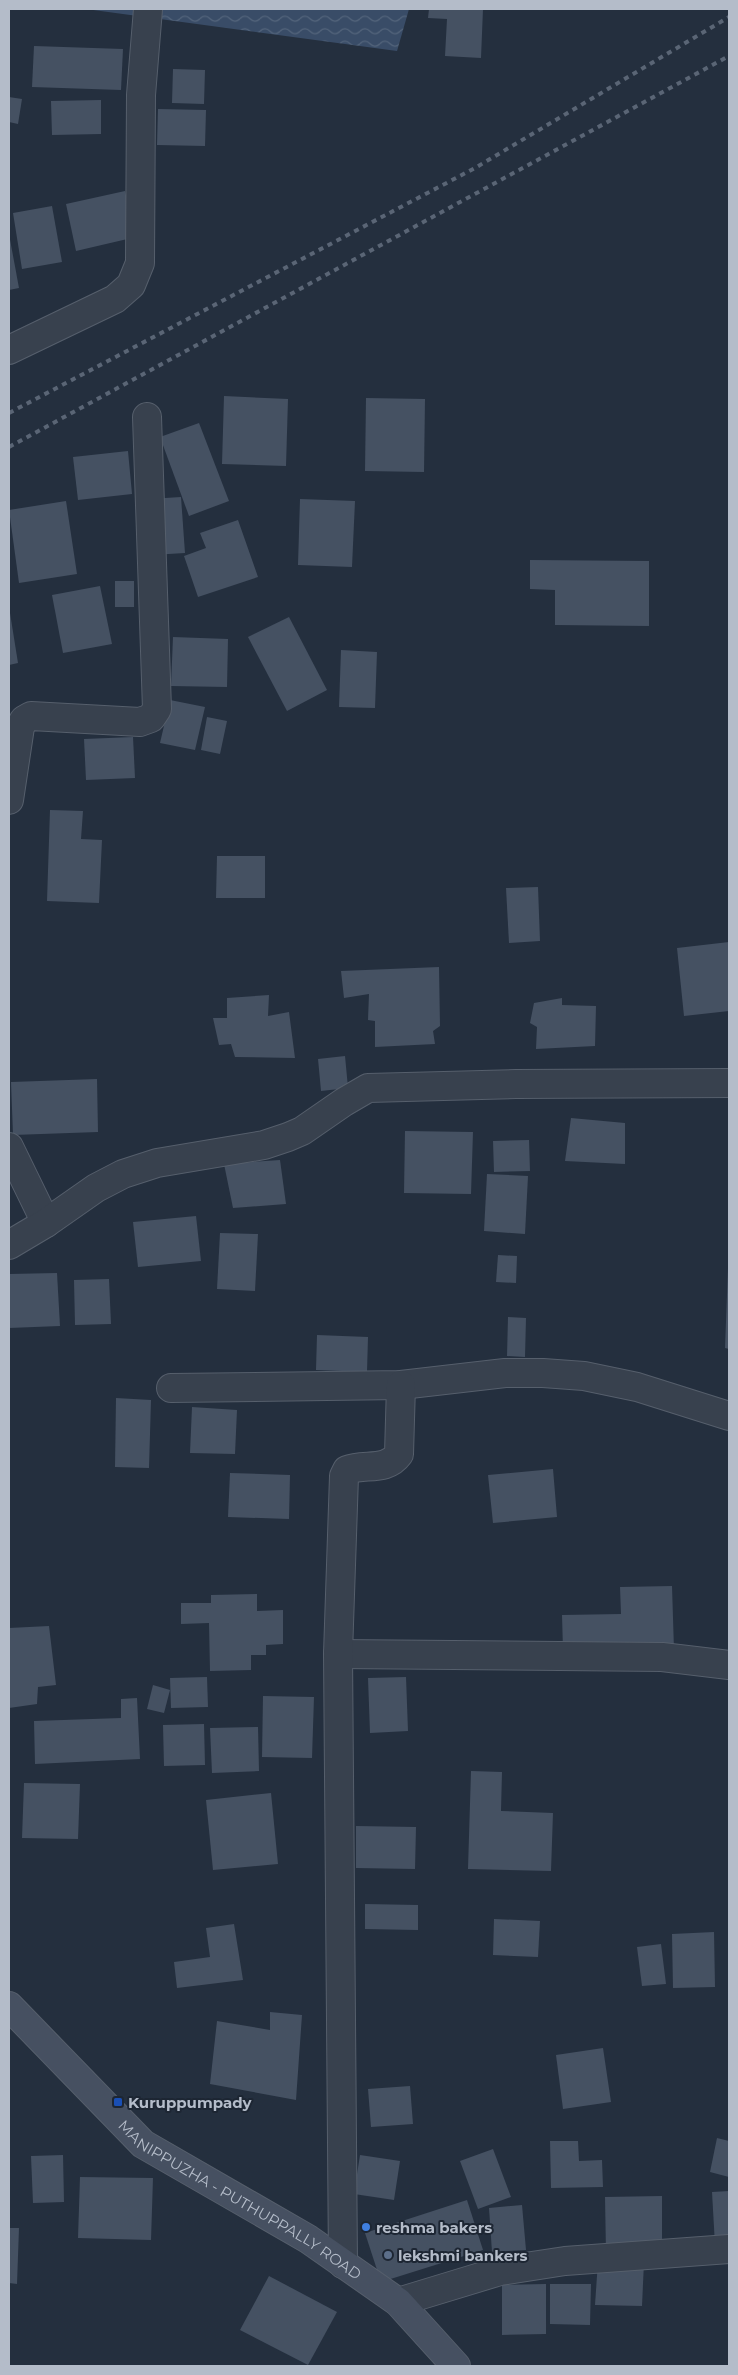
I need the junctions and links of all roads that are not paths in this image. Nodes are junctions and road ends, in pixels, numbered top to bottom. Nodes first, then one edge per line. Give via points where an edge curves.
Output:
1 (148, 9) edge
2 (9, 350) edge
3 (147, 417) dead end
4 (9, 800) edge
5 (729, 1083) edge
6 (9, 1147) edge
7 (46, 1223) junction
8 (9, 1245) edge
9 (401, 1385) junction
10 (171, 1388) dead end
11 (729, 1416) edge
12 (338, 1654) junction
13 (729, 1665) edge
14 (13, 2018) edge
15 (729, 2249) edge
16 (343, 2264) junction
17 (398, 2302) junction
18 (456, 2366) edge

1 - 2 street via 141,95 140,263 137,274 131,285 115,299
3 - 4 street via 157,709 151,718 140,722 31,716 24,720 20,727
5 - 7 street via 368,1088 288,1137 264,1145 157,1163 123,1174 96,1188
6 - 7 street
7 - 8 street
9 - 10 street
9 - 11 street via 505,1373 584,1376 637,1387
9 - 12 street via 399,1454 387,1465 354,1467 344,1476
12 - 13 street via 662,1657
12 - 16 street
14 - 16 main road, MANIPPUZHA - PUTHUPPALLY ROAD via 143,2144 308,2239
15 - 17 street via 565,2261 500,2271
16 - 17 main road, MANIPPUZHA - PUTHUPPALLY ROAD
17 - 18 main road, MANIPPUZHA - PUTHUPPALLY ROAD

